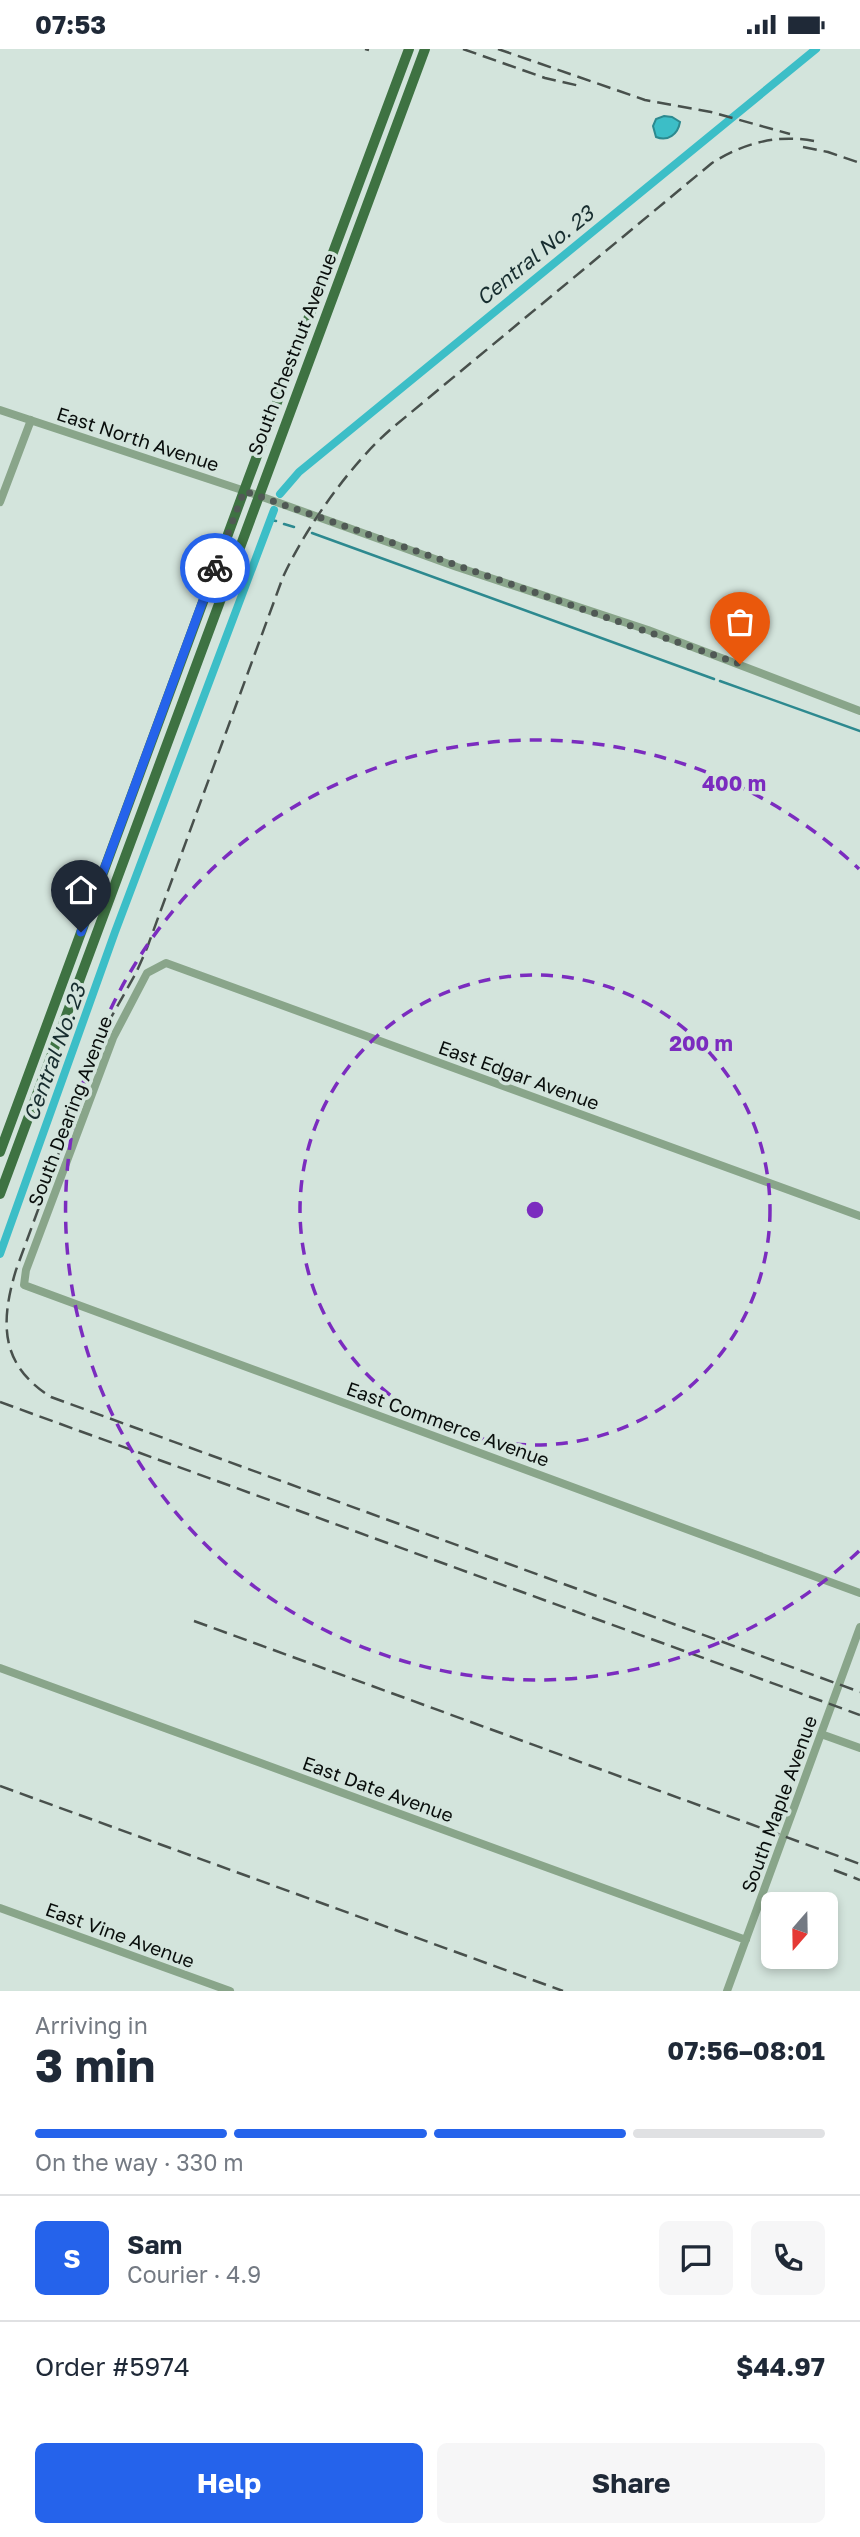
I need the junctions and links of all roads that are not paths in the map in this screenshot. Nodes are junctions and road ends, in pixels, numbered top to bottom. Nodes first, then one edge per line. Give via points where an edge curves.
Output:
1 (409, 49) edge
2 (425, 49) edge
3 (0, 410) edge
4 (31, 420) junction
5 (244, 491) junction
6 (257, 495) junction
7 (0, 502) edge
8 (860, 711) edge
9 (81, 932) junction
10 (95, 937) junction
11 (166, 963) joint
12 (0, 1152) edge
13 (2, 1189) edge
14 (860, 1216) edge
15 (24, 1285) joint
16 (860, 1593) edge
17 (860, 1627) edge
18 (0, 1668) edge
19 (821, 1734) junction
20 (860, 1748) edge
21 (0, 1908) edge
22 (746, 1940) junction
23 (230, 1991) edge
24 (727, 1991) edge

1 - 5 main road, South Chestnut Avenue
2 - 6 main road, South Chestnut Avenue
3 - 4 street, East North Avenue
4 - 5 street, East North Avenue
4 - 7 street
5 - 6 street, East North Avenue
5 - 9 main road, South Chestnut Avenue
6 - 8 street, East North Avenue via 686,644
6 - 10 main road, South Chestnut Avenue
9 - 10 main road
9 - 12 main road, South Chestnut Avenue
10 - 13 main road, South Chestnut Avenue
11 - 14 street, East Edgar Avenue
11 - 15 street, South Dearing Avenue via 146,973 113,1038
15 - 16 street, East Commerce Avenue
17 - 19 street, South Maple Avenue
18 - 22 street, East Date Avenue
19 - 20 street
19 - 22 street, South Maple Avenue
21 - 23 street, East Vine Avenue
22 - 24 street, South Maple Avenue

